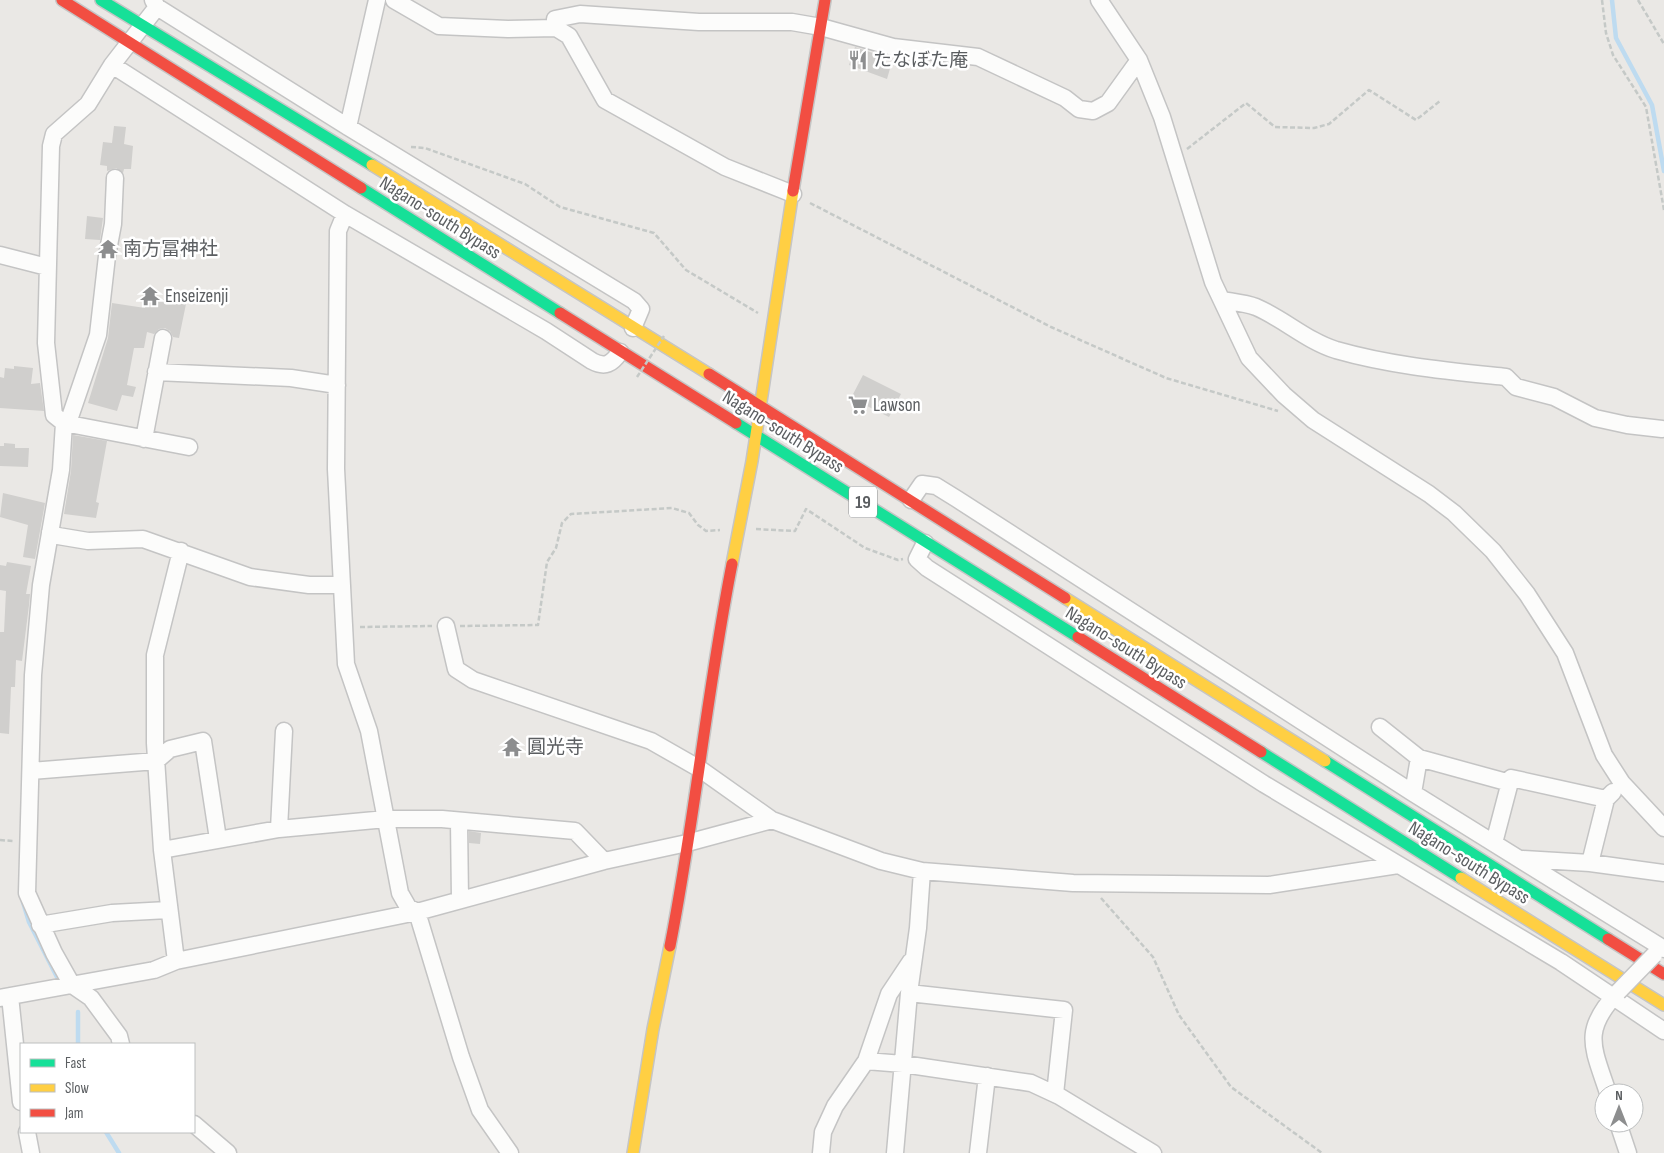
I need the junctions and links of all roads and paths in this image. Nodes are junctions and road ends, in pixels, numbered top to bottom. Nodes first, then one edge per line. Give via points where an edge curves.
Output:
1 (62, 0) edge
2 (101, 0) edge
3 (377, 0) edge
4 (394, 0) edge
5 (825, 0) edge
6 (1099, 0) edge
7 (1602, 0) edge
8 (1638, 0) edge
9 (155, 4) edge
10 (144, 26) junction
11 (821, 27) junction
12 (556, 28) junction
13 (130, 44) junction
14 (1664, 44) edge
15 (1139, 60) junction
16 (112, 65) junction
17 (1440, 101) dead end
18 (348, 127) junction
19 (405, 146) dead end
20 (1175, 159) junction
21 (115, 178) dead end
22 (793, 194) junction
23 (1664, 210) edge
24 (345, 214) junction
25 (0, 255) edge
26 (47, 267) junction
27 (1222, 300) junction
28 (773, 322) junction
29 (633, 328) junction
30 (664, 336) dead end
31 (163, 338) dead end
32 (620, 352) junction
33 (156, 372) junction
34 (637, 377) dead end
35 (337, 386) junction
36 (760, 408) junction
37 (1285, 412) dead end
38 (64, 423) junction
39 (1662, 429) dead end
40 (755, 436) junction
41 (144, 439) junction
42 (189, 447) dead end
43 (911, 500) junction
44 (738, 528) junction
45 (50, 532) junction
46 (925, 543) junction
47 (181, 551) junction
48 (917, 559) junction
49 (341, 585) junction
50 (446, 626) junction
51 (343, 628) junction
52 (1303, 721) junction
53 (1380, 727) dead end
54 (284, 731) dead end
55 (1290, 740) junction
56 (1419, 758) junction
57 (156, 761) junction
58 (1277, 763) junction
59 (700, 770) junction
60 (31, 771) junction
61 (1510, 783) junction
62 (1622, 783) junction
63 (1264, 784) junction
64 (1413, 793) junction
65 (1606, 799) junction
66 (386, 819) junction
67 (772, 820) junction
68 (460, 822) junction
69 (279, 828) junction
70 (1664, 828) edge
71 (218, 840) junction
72 (687, 843) junction
73 (1494, 843) junction
74 (162, 850) junction
75 (1521, 859) junction
76 (604, 861) junction
77 (1590, 863) junction
78 (1398, 865) junction
79 (922, 871) junction
80 (1664, 873) edge
81 (1089, 884) junction
82 (460, 899) junction
83 (168, 910) junction
84 (417, 912) junction
85 (40, 925) junction
86 (1661, 948) edge
87 (914, 957) junction
88 (176, 960) junction
89 (1664, 974) edge
90 (72, 985) junction
91 (908, 993) junction
92 (1615, 995) junction
93 (5, 997) edge
94 (1664, 1005) edge
95 (1664, 1031) edge
96 (121, 1043) edge
97 (866, 1062) junction
98 (903, 1064) junction
99 (987, 1076) junction
100 (1605, 1083) edge
101 (1054, 1094) junction
102 (20, 1095) edge
103 (195, 1126) edge
104 (27, 1133) edge
105 (1621, 1133) edge
106 (209, 1147) edge
107 (982, 1152) edge
108 (30, 1153) edge
109 (228, 1153) edge
110 (510, 1153) edge
111 (633, 1153) edge
112 (821, 1153) edge
113 (895, 1153) edge
114 (1153, 1153) edge
115 (1322, 1153) edge
116 (1628, 1153) edge

1 - 13 main road, Nagano-south Bypass / 19
2 - 10 main road, Nagano-south Bypass / 19
3 - 18 street
4 - 12 street via 439,26
5 - 11 main road
6 - 15 street
7 - 23 path via 1606,33 1613,55 1646,107
8 - 14 path
9 - 10 street
9 - 18 street
10 - 13 street
10 - 29 main road, Nagano-south Bypass / 19 via 478,229
11 - 12 street via 792,22 699,22 580,14 555,19
11 - 15 street via 893,47 978,58 1065,98 1079,109 1093,111 1108,102
11 - 22 main road
12 - 22 street via 570,36 605,100 725,167
13 - 16 street
13 - 32 main road, Nagano-south Bypass / 19
15 - 20 street
16 - 24 street
16 - 26 street via 88,104 54,134
17 - 20 path via 1416,120 1369,90 1329,124 1289,129 1275,127 1246,104
18 - 29 street via 634,301 641,308
19 - 28 path via 425,148 525,184 560,207 654,233 686,270
20 - 27 street via 1213,282
21 - 38 street via 113,224 98,336 68,420
22 - 28 main road
22 - 37 path via 1051,327 1166,378
24 - 32 street via 599,365 614,362
24 - 35 street via 338,231
25 - 26 street
26 - 38 street via 46,343 54,415
27 - 39 street via 1253,306 1308,338 1336,350 1405,366 1506,377 1516,387 1554,397 1595,418
27 - 62 street via 1249,358 1284,396 1313,420 1429,494 1493,551 1527,594 1565,653 1604,755
28 - 36 main road
29 - 36 main road, Nagano-south Bypass / 19
30 - 34 path, bridge
31 - 33 street
32 - 40 main road, Nagano-south Bypass / 19
33 - 35 street via 291,378
33 - 41 street
35 - 49 street via 336,469
36 - 40 main road
36 - 43 main road, Nagano-south Bypass / 19
38 - 41 street
38 - 45 street via 61,470
40 - 44 main road
40 - 46 main road, Nagano-south Bypass / 19
41 - 42 street
43 - 52 street via 922,484 936,486
43 - 55 main road, Nagano-south Bypass / 19
44 - 48 path via 795,530 806,509 865,548 898,560
44 - 50 path via 706,530 689,513 672,508 571,514 562,523 556,548 547,562 538,625
44 - 59 main road via 717,641
45 - 47 street via 88,541 143,539
45 - 60 street via 41,585 33,675
46 - 48 street
46 - 58 main road, Nagano-south Bypass / 19
47 - 49 street via 250,577 309,585
47 - 57 street via 155,655
48 - 63 street via 926,568
49 - 51 street
50 - 51 path
50 - 59 street via 456,669 473,680 651,741
51 - 66 street via 346,664 369,731
52 - 55 street
52 - 64 street
53 - 56 street
54 - 69 street
55 - 89 main road, Nagano-south Bypass / 19
56 - 61 street
56 - 64 street
57 - 60 street
57 - 71 street via 170,750 204,741
57 - 74 street
58 - 63 street
58 - 94 main road, Nagano-south Bypass / 19
59 - 67 street
59 - 72 main road
60 - 85 street via 27,893
61 - 65 street via 1511,778
61 - 73 street
62 - 65 street
62 - 70 street
63 - 78 street
64 - 73 street
65 - 77 street
66 - 68 street via 442,818
66 - 69 street
66 - 84 street via 400,893 408,907
67 - 72 street
67 - 79 street via 881,861
68 - 76 street via 576,831
68 - 82 street
69 - 71 street
71 - 74 street
72 - 76 street
72 - 111 main road
73 - 75 street
74 - 83 street
75 - 77 street
75 - 86 street
76 - 82 street
77 - 80 street
78 - 81 street via 1269,885
78 - 92 street
79 - 81 street
79 - 87 street
81 - 115 path via 1153,957 1179,1015 1231,1087
82 - 84 street
83 - 85 street via 112,913
83 - 88 street
84 - 88 street
84 - 110 street via 480,1110
85 - 90 street
86 - 92 street, bridge
87 - 91 street
87 - 97 street via 889,994
88 - 90 street via 154,970
90 - 93 street
90 - 96 street via 91,998
91 - 98 street
91 - 101 street via 1064,1010
92 - 95 street
92 - 100 street via 1596,1020 1592,1041
93 - 102 street
97 - 98 street
97 - 112 street via 835,1106 823,1132
98 - 99 street
98 - 113 street
99 - 101 street via 1031,1083
99 - 107 street
101 - 114 street
103 - 106 street
104 - 108 street
105 - 116 street
106 - 109 street

